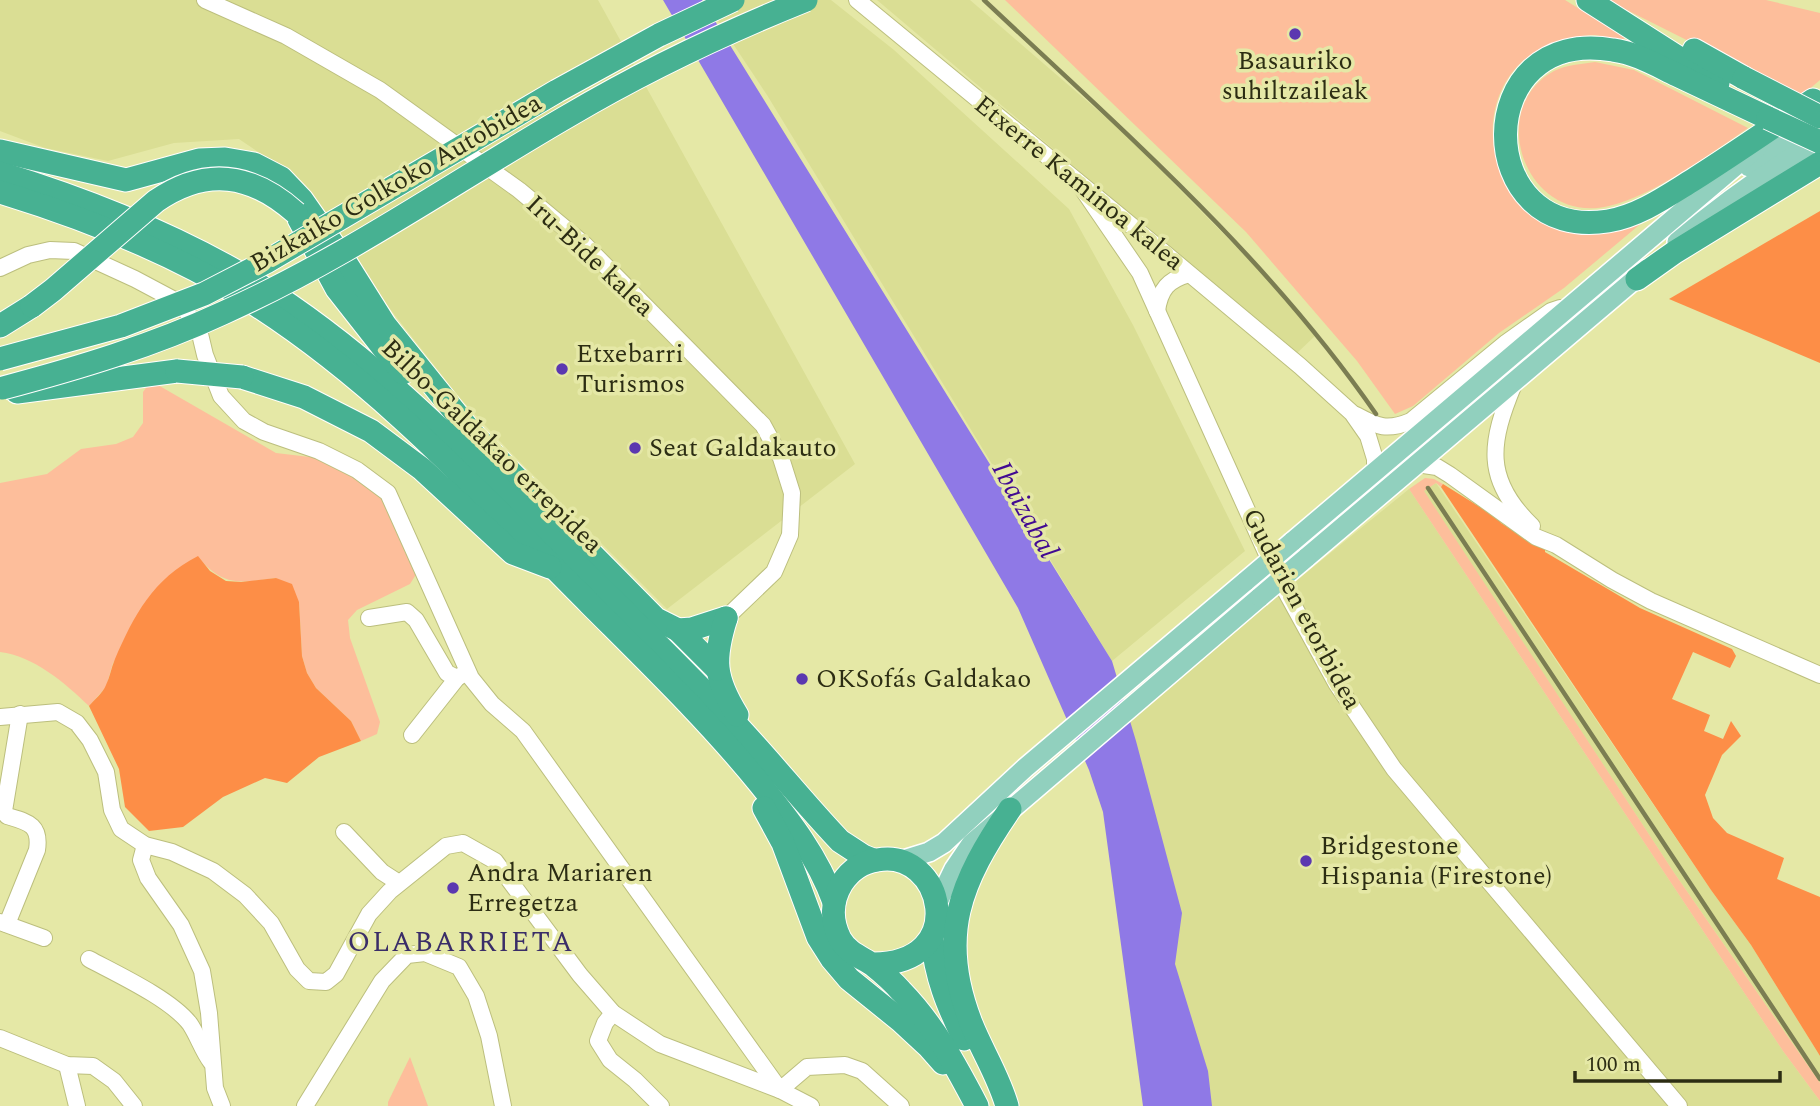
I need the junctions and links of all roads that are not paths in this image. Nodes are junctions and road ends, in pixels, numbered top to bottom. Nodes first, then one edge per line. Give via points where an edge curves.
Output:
1 (205, 0) edge
2 (733, 0) edge
3 (806, 0) edge
4 (857, 0) edge
5 (1588, 0) edge
6 (1594, 0) edge
7 (1818, 107) edge
8 (1768, 118) junction
9 (1820, 141) edge
10 (0, 151) edge
11 (1820, 163) edge
12 (0, 173) edge
13 (1077, 181) junction
14 (0, 192) edge
15 (1155, 245) junction
16 (0, 268) edge
17 (1140, 273) junction
18 (1189, 274) junction
19 (1637, 279) junction
20 (1576, 302) junction
21 (1157, 311) junction
22 (0, 326) edge
23 (0, 359) edge
24 (1514, 384) junction
25 (1, 390) edge
26 (1352, 413) junction
27 (1417, 464) junction
28 (1375, 472) junction
29 (488, 475) junction
30 (1556, 545) junction
31 (554, 568) junction
32 (369, 618) dead end
33 (726, 618) junction
34 (678, 630) junction
35 (717, 669) junction
36 (462, 675) junction
37 (1820, 675) edge
38 (20, 714) junction
39 (0, 717) edge
40 (412, 735) dead end
41 (730, 747) junction
42 (760, 750) junction
43 (1010, 809) junction
44 (344, 832) dead end
45 (145, 845) junction
46 (873, 860) junction
47 (900, 861) junction
48 (399, 883) junction
49 (834, 902) junction
50 (937, 904) junction
51 (4, 923) edge
52 (44, 938) dead end
53 (932, 938) junction
54 (89, 959) dead end
55 (872, 964) junction
56 (613, 1013) junction
57 (0, 1038) edge
58 (68, 1065) junction
59 (212, 1065) junction
60 (780, 1090) junction
61 (77, 1106) edge
62 (135, 1106) edge
63 (222, 1106) edge
64 (304, 1106) edge
65 (503, 1106) edge
66 (661, 1106) edge
67 (811, 1106) edge
68 (901, 1106) edge
69 (976, 1106) edge
70 (1001, 1106) edge
71 (1007, 1106) edge
72 (1679, 1106) edge

1 - 33 street, Iru-Bide kalea via 286,36 380,90 519,190 585,245 763,425 781,458 792,493 790,535 774,572
2 - 23 highway, Bizkaiko Golkoko Autobidea, bridge via 579,79 204,294 121,326
3 - 25 highway, Bizkaiko Golkoko Autobidea, bridge via 670,60 224,313 144,347
4 - 13 street, Etxerre Kaminoa kalea
5 - 8 highway
6 - 7 highway, bridge via 1744,78
7 - 8 highway via 1640,211 1612,220 1580,222 1537,205 1522,191 1505,147 1513,94 1544,60 1566,51 1614,50 1639,57
7 - 20 main road
8 - 9 highway, bridge
9 - 19 main road via 1721,205
10 - 34 highway via 126,180 199,160 225,159 254,164 281,178 302,200 385,325 471,432 656,620
11 - 19 highway
12 - 29 highway, Bilbo-Galdakao errepidea via 126,218 254,282 371,367
13 - 15 street, Etxerre Kaminoa kalea
13 - 17 street, Gudarien etorbidea
14 - 31 highway, Bilbo-Galdakao errepidea via 154,251 279,320 381,399
15 - 17 street via 1146,252
15 - 18 street, Etxerre Kaminoa kalea
16 - 36 street via 28,255 74,251 182,304 201,334 221,396 244,421 358,470 388,494
17 - 21 street, Gudarien etorbidea
18 - 21 street via 1162,289
18 - 26 street, Etxerre Kaminoa kalea
19 - 24 main road
20 - 26 street via 1529,326 1411,421 1380,428
20 - 28 main road
21 - 72 street, Gudarien etorbidea via 1274,570 1336,682 1394,769
22 - 29 highway, bridge via 32,306 156,201 181,186 225,178 249,183 276,196 296,213 352,310
24 - 27 main road, Gudarien etorbidea
24 - 30 street via 1498,424 1495,468 1513,506
25 - 31 highway, bridge via 177,370 242,377 304,397 371,430 422,468 513,553
26 - 28 street via 1367,436
27 - 30 street via 1437,467 1536,537
27 - 43 main road, Gudarien etorbidea, bridge
28 - 47 main road, Gudarien etorbidea, bridge via 1025,768 944,843
29 - 42 highway, Bilbo-Galdakao errepidea
30 - 37 street via 1651,601
31 - 41 highway, Bilbo-Galdakao errepidea
32 - 36 street via 407,612 447,673
33 - 34 highway
33 - 35 highway
34 - 35 highway
35 - 42 highway via 729,701
36 - 40 street
36 - 60 street via 523,731
38 - 39 street
38 - 45 street via 58,712 77,723 106,772 112,810 121,829
38 - 51 street via 4,811 28,822 39,839
41 - 49 highway, Bilbo-Galdakao errepidea via 814,857
41 - 69 highway, Bilbo-Galdakao errepidea via 741,776 783,843 810,920 832,959 928,1046
42 - 46 highway, Bilbo-Galdakao errepidea via 840,841
43 - 50 main road via 971,844
43 - 71 highway via 977,860 963,892 955,944 959,985 971,1023
44 - 48 street
45 - 48 street via 213,871 245,895 271,923 309,981 326,982 336,974 369,914
45 - 59 street via 141,860 148,878 181,925 202,971
46 - 47 highway, Bilbo-Galdakao errepidea
46 - 49 highway via 849,875
47 - 50 highway via 924,877
48 - 56 street via 446,846 463,843 478,849 495,861
49 - 55 highway, Bilbo-Galdakao errepidea via 835,924 844,945
50 - 53 highway
51 - 52 street
53 - 55 highway via 906,960
53 - 70 highway via 943,994
54 - 59 street via 173,1009 189,1023
55 - 69 highway, Bilbo-Galdakao errepidea via 923,1016 946,1048
56 - 60 street via 660,1044
56 - 66 street via 598,1041 610,1060
57 - 58 street
58 - 61 street
58 - 62 street via 93,1066 114,1081
59 - 63 street
60 - 67 street
60 - 68 street via 807,1067 845,1065 862,1071
64 - 65 street via 382,981 407,955 425,953 459,967 476,996

